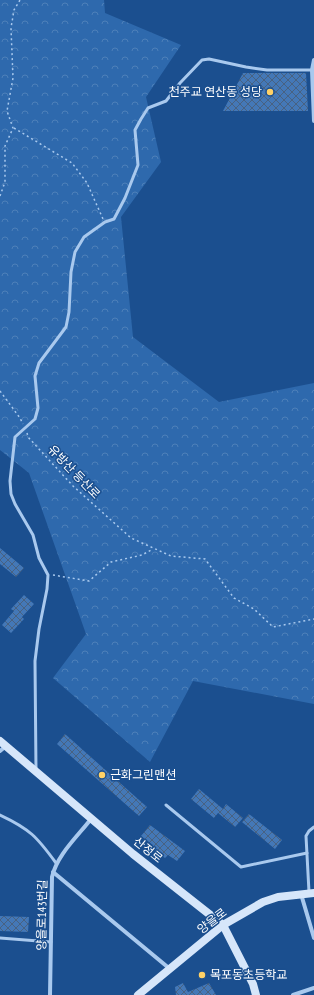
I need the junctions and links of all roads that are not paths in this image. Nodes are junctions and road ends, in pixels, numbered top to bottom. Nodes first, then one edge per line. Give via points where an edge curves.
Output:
1 (314, 60) edge
2 (313, 70) edge
3 (313, 99) edge
4 (314, 121) edge
5 (2, 746) edge
6 (36, 772) junction
7 (166, 805) dead end
8 (0, 815) edge
9 (91, 819) junction
10 (314, 828) edge
11 (307, 853) junction
12 (56, 863) junction
13 (53, 872) junction
14 (308, 894) edge
15 (224, 925) junction
16 (0, 938) edge
17 (314, 938) edge
18 (51, 942) junction
19 (170, 970) junction
20 (314, 988) edge
21 (50, 995) edge
22 (138, 995) edge
23 (256, 995) edge
24 (293, 995) edge

1 - 2 street
2 - 3 street
2 - 6 lane via 267,70 209,59 202,60 166,101 148,108 135,130 138,165 125,198 114,219 105,222 84,238 75,252 66,326 39,363 35,376 38,408 35,419 14,437 10,481 15,504 33,535 39,558 48,575 36,661
3 - 4 street
5 - 6 street, 산정로
6 - 9 street, 산정로
7 - 11 lane via 241,866
8 - 12 lane, 양을로143번길 via 32,834
9 - 12 street
9 - 15 street, 산정로
10 - 11 lane via 306,836
11 - 14 lane
12 - 13 street, 양을로143번길
13 - 18 street, 양을로143번길
13 - 19 street
14 - 15 street, 양을로 via 278,897 263,902
14 - 17 street
15 - 19 street, 양을로
15 - 23 street, 산정로
16 - 18 lane
18 - 21 street, 양을로143번길
19 - 22 street, 양을로
20 - 24 street

